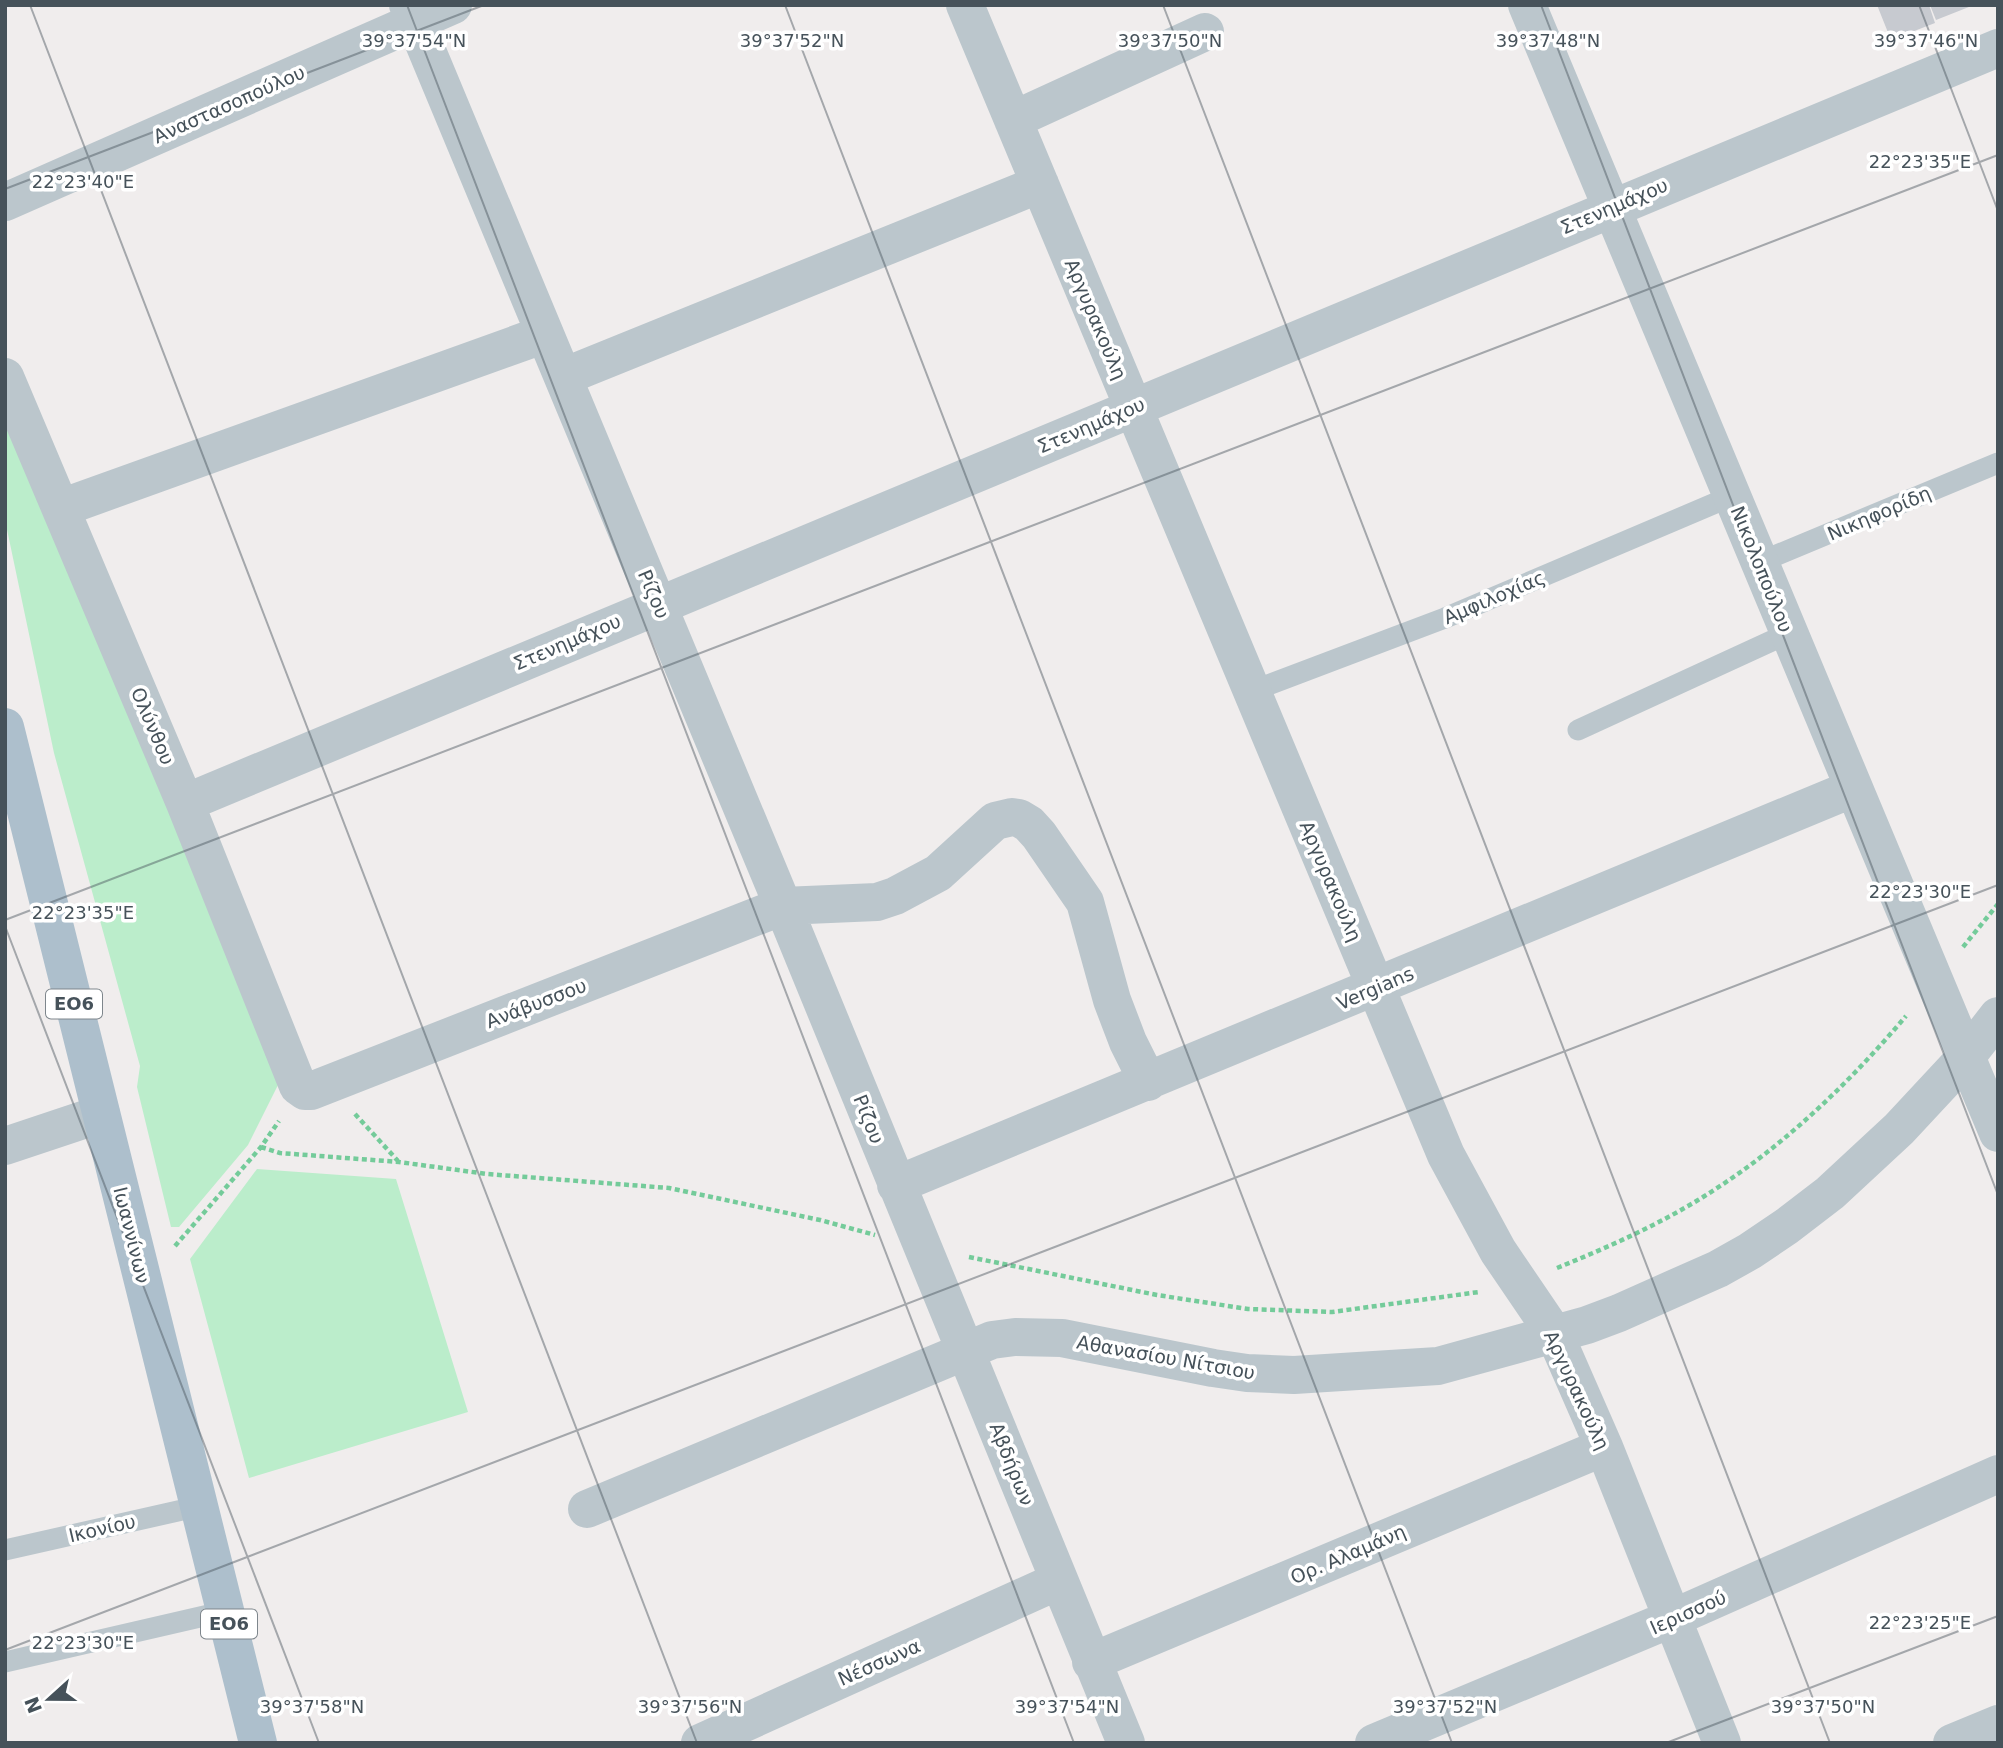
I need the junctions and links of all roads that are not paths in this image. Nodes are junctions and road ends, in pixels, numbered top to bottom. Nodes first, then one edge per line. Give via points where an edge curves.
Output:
1 (453, 5) edge
2 (965, 5) edge
3 (1527, 5) edge
4 (412, 14) edge
5 (1205, 32) dead end
6 (1998, 48) edge
7 (1013, 120) junction
8 (1040, 184) junction
9 (5, 202) edge
10 (1612, 207) junction
11 (545, 334) junction
12 (5, 377) edge
13 (563, 377) junction
14 (1134, 407) junction
15 (1998, 463) edge
16 (1732, 496) junction
17 (61, 508) junction
18 (1760, 562) junction
19 (658, 604) junction
20 (1789, 633) junction
21 (1252, 691) junction
22 (5, 727) edge
23 (1578, 730) dead end
24 (1854, 788) junction
25 (185, 803) junction
26 (783, 906) junction
27 (1375, 988) junction
28 (1998, 1016) edge
29 (1966, 1057) junction
30 (311, 1081) joint
31 (1148, 1082) junction
32 (101, 1114) junction
33 (1998, 1133) edge
34 (5, 1146) edge
35 (896, 1185) junction
36 (1555, 1335) junction
37 (966, 1350) junction
38 (1604, 1447) junction
39 (1998, 1474) edge
40 (200, 1506) junction
41 (587, 1509) dead end
42 (5, 1550) edge
43 (1058, 1581) junction
44 (226, 1611) junction
45 (1673, 1618) junction
46 (1091, 1661) junction
47 (5, 1662) edge
48 (1998, 1724) edge
49 (258, 1743) edge
50 (700, 1743) edge
51 (1126, 1743) edge
52 (1374, 1743) edge
53 (1722, 1743) edge
54 (1952, 1743) edge

1 - 4 street, Αναστασοπούλου
2 - 7 street, Αργυρακούλη
3 - 10 street, Νικολοπούλου
4 - 9 street, Αναστασοπούλου
4 - 11 street, Ρίζου
5 - 7 street
6 - 10 street, Στενημάχου
7 - 8 street, Αργυρακούλη
8 - 13 street
8 - 14 street, Αργυρακούλη
10 - 14 street, Στενημάχου
10 - 16 street, Νικολοπούλου
11 - 13 street, Ρίζου
11 - 17 street
12 - 17 street, Ολύνθου
13 - 19 street, Ρίζου
14 - 19 street, Στενημάχου
14 - 21 street, Αργυρακούλη
15 - 18 lane, Νικηφορίδη
16 - 18 street, Νικολοπούλου
16 - 21 lane, Αμφιλοχίας via 1445,618
17 - 25 street, Ολύνθου
18 - 20 street, Νικολοπούλου
19 - 25 street, Στενημάχου
19 - 26 street, Ρίζου
20 - 23 lane
20 - 24 street, Νικολοπούλου
21 - 27 street, Αργυρακούλη
22 - 32 main road, Ιωαννίνων / ΕΟ6
24 - 27 street, Vergians
24 - 29 street, Νικολοπούλου
25 - 30 street, Ολύνθου
26 - 30 street, Ανάβυσσου
26 - 31 street, Ανάβυσσου via 877,902 895,896 938,873 995,821 1019,818 1039,835 1085,902 1112,1000
26 - 35 street, Ρίζου
27 - 31 street, Vergians
27 - 36 street, Αργυρακούλη via 1476,1214
28 - 29 street, Αθανασίου Νίτσιου
29 - 33 street, Νικολοπούλου
29 - 36 street, Αθανασίου Νίτσιου via 1869,1159 1750,1251 1679,1288
31 - 35 street, Vergians
32 - 34 street
32 - 40 main road, Ιωαννίνων / ΕΟ6
35 - 37 street, Αβδήρων
36 - 37 street, Αθανασίου Νίτσιου via 1438,1366 1294,1375 1213,1368 1062,1338 1015,1337
36 - 38 street, Αργυρακούλη
37 - 41 street, Αθανασίου Νίτσιου
37 - 43 street, Αβδήρων
38 - 45 street, Αργυρακούλη
38 - 46 street, Ορ. Αλαμάνη
39 - 45 street, Ιερισσού
40 - 42 lane, Ικονίου
40 - 44 main road, Ιωαννίνων / ΕΟ6
43 - 46 street, Αβδήρων
43 - 50 street, Νέσσωνα
44 - 47 lane
44 - 49 main road, Ιωαννίνων / ΕΟ6
45 - 52 street, Ιερισσού
45 - 53 street, Αργυρακούλη
46 - 51 street, Αβδήρων
48 - 54 street

